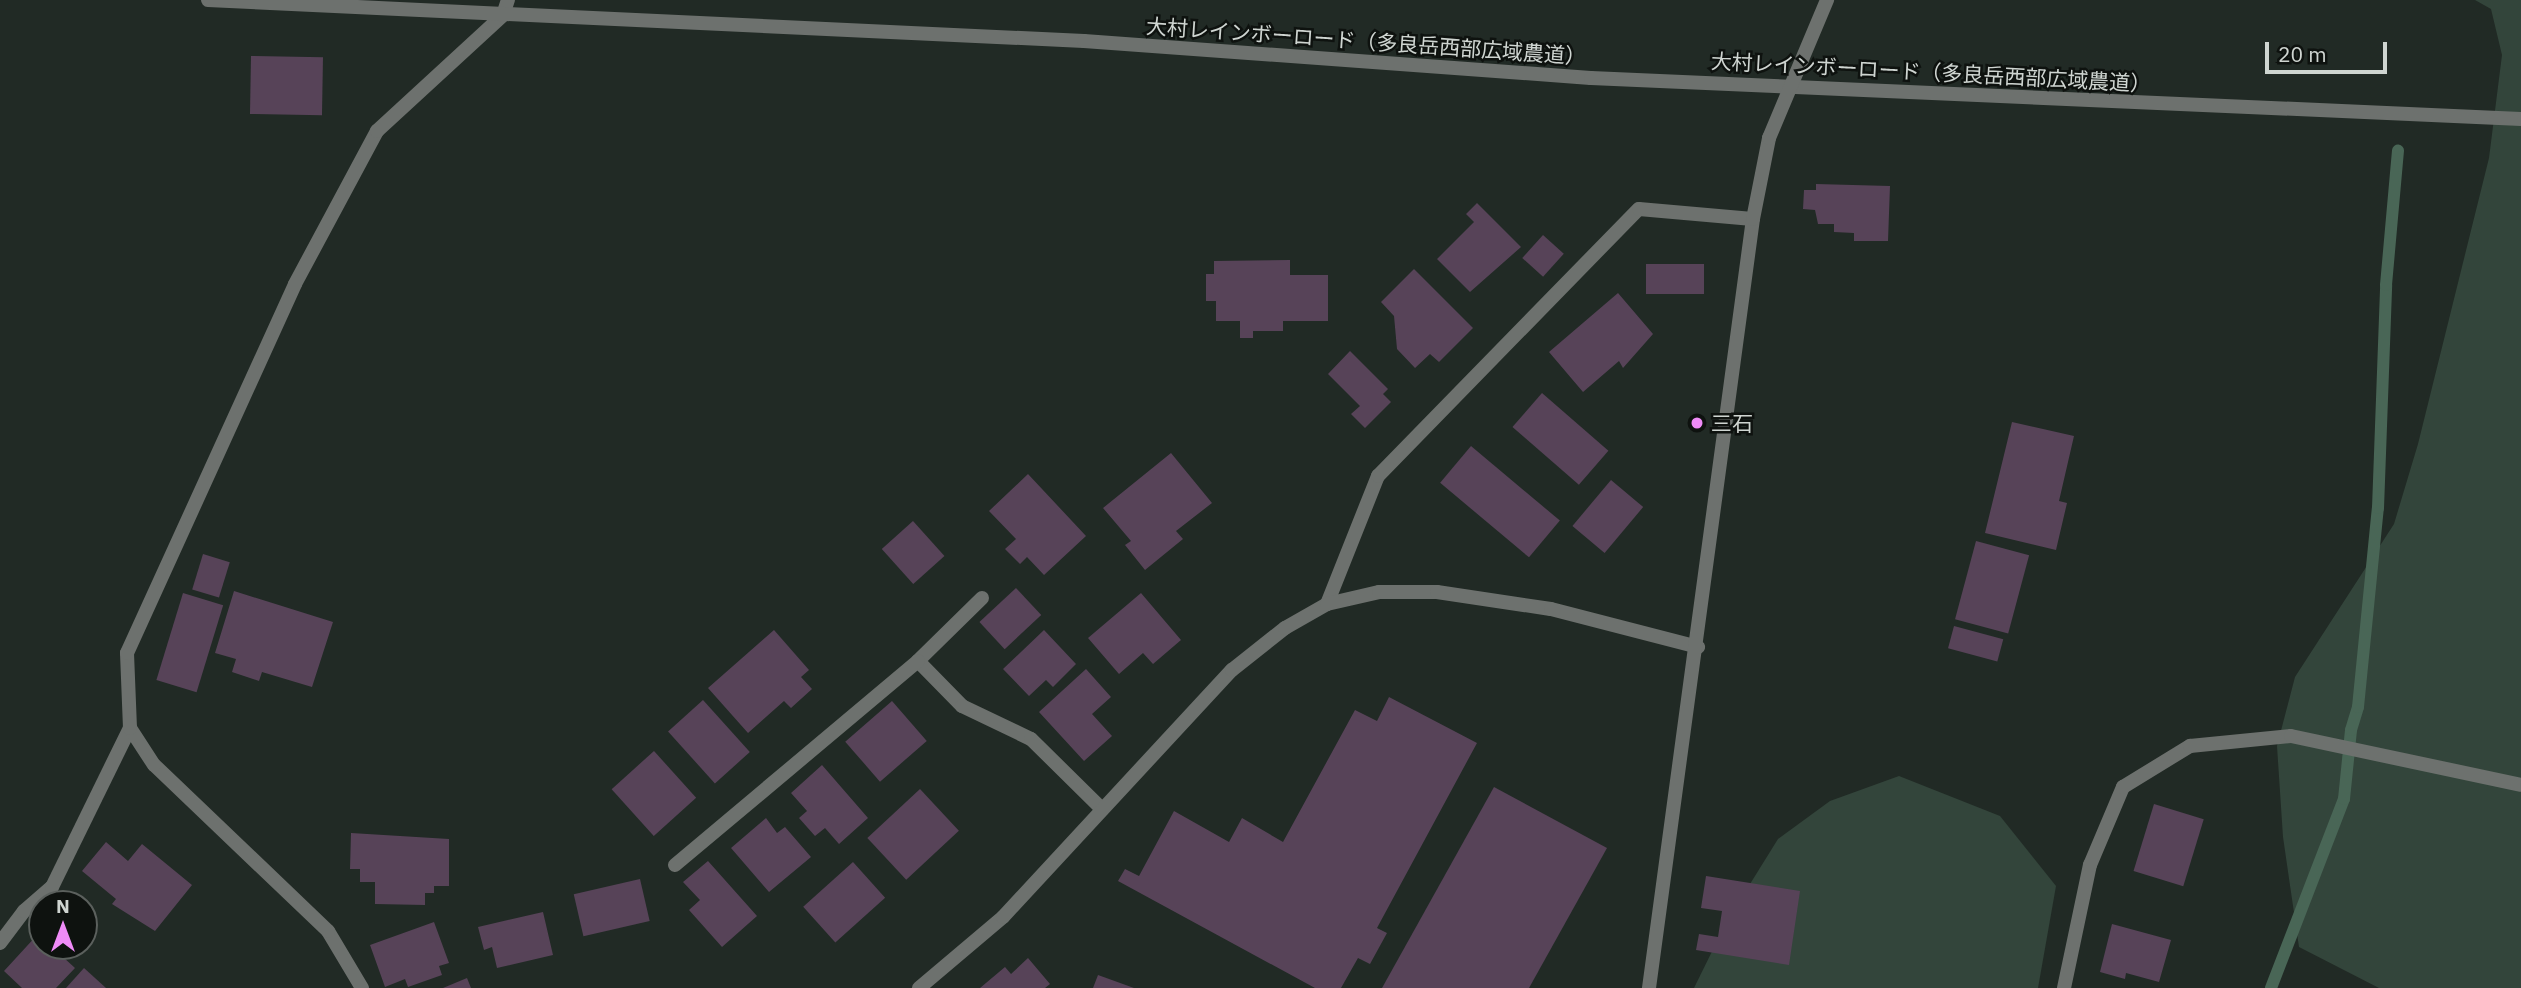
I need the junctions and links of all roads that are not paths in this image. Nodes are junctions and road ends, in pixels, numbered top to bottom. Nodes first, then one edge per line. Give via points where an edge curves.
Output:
1 (208, 0) edge
2 (508, 0) edge
3 (1827, 0) edge
4 (503, 15) junction
5 (2521, 120) edge
6 (1753, 219) junction
7 (982, 598) dead end
8 (1327, 604) junction
9 (1698, 647) junction
10 (918, 661) junction
11 (130, 728) junction
12 (2521, 785) edge
13 (1102, 809) junction
14 (676, 865) dead end
15 (0, 943) edge
16 (362, 988) edge
17 (919, 988) edge
18 (1649, 988) edge
19 (2064, 988) edge

1 - 4 street, 大村レインボーロード（多良岳西部広域農道）
2 - 4 street
3 - 6 street, bridge via 1769,138
4 - 5 street, 大村レインボーロード（多良岳西部広域農道） via 1084,41 1591,78
4 - 11 street via 377,131 295,284 127,653
6 - 8 street via 1639,209 1378,475
6 - 9 street
7 - 10 street
8 - 9 street via 1379,592 1437,592 1551,609
8 - 13 street via 1285,628 1232,670
9 - 18 street
10 - 13 street via 962,706 1031,739
10 - 14 street
11 - 15 street via 52,887 24,911
11 - 16 street via 154,765 328,931
12 - 19 street via 2291,736 2190,746 2123,787 2090,865
13 - 17 street via 1003,917

